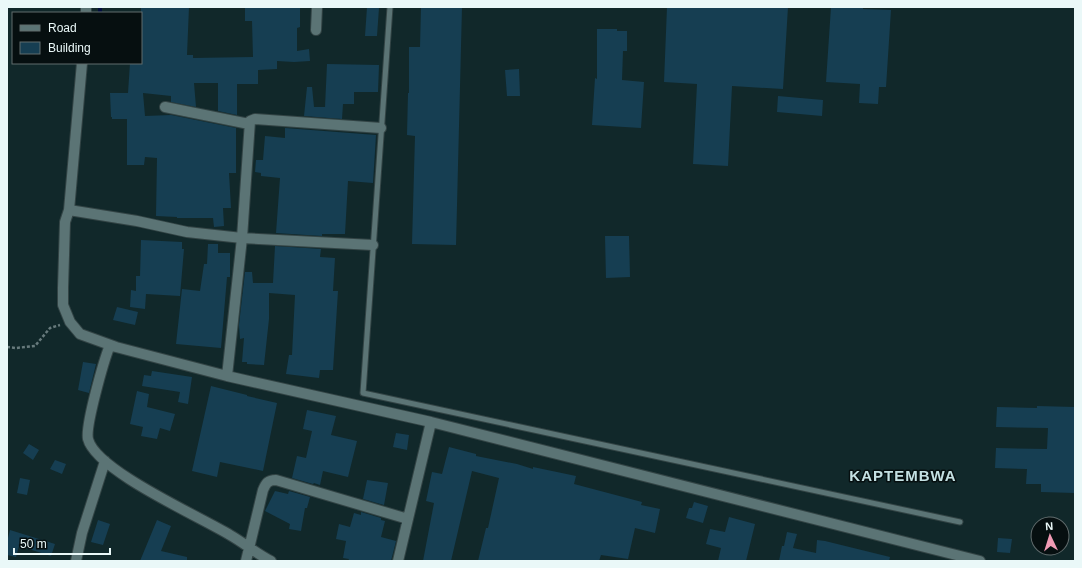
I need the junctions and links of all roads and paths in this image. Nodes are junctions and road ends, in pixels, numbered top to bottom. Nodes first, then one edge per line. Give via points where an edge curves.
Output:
1 (318, 7) edge
2 (390, 7) edge
3 (316, 30) dead end
4 (82, 64) edge
5 (165, 107) dead end
6 (249, 124) junction
7 (381, 128) junction
8 (69, 210) junction
9 (242, 238) junction
10 (373, 245) junction
11 (70, 322) junction
12 (110, 345) junction
13 (7, 347) edge
14 (228, 376) junction
15 (430, 422) junction
16 (105, 461) junction
17 (408, 518) junction
18 (960, 522) dead end
19 (250, 548) junction
20 (76, 561) edge
21 (246, 561) edge
22 (271, 561) edge
23 (398, 561) edge
24 (980, 561) edge

1 - 3 street
2 - 7 lane
4 - 8 street
5 - 6 street
6 - 7 street via 255,119
6 - 9 street
7 - 10 lane
8 - 9 street via 187,232
8 - 11 street via 65,222 62,288 63,305
9 - 10 street
9 - 14 street
10 - 18 lane via 363,393
11 - 12 street via 80,334
11 - 13 path via 50,328 34,346
12 - 14 street
12 - 16 street via 88,431 88,440 97,456
14 - 15 street
15 - 17 street
15 - 24 street
16 - 19 street via 136,484
16 - 20 street via 82,533
17 - 19 street via 270,480 263,490
17 - 23 street
19 - 21 street
19 - 22 street

